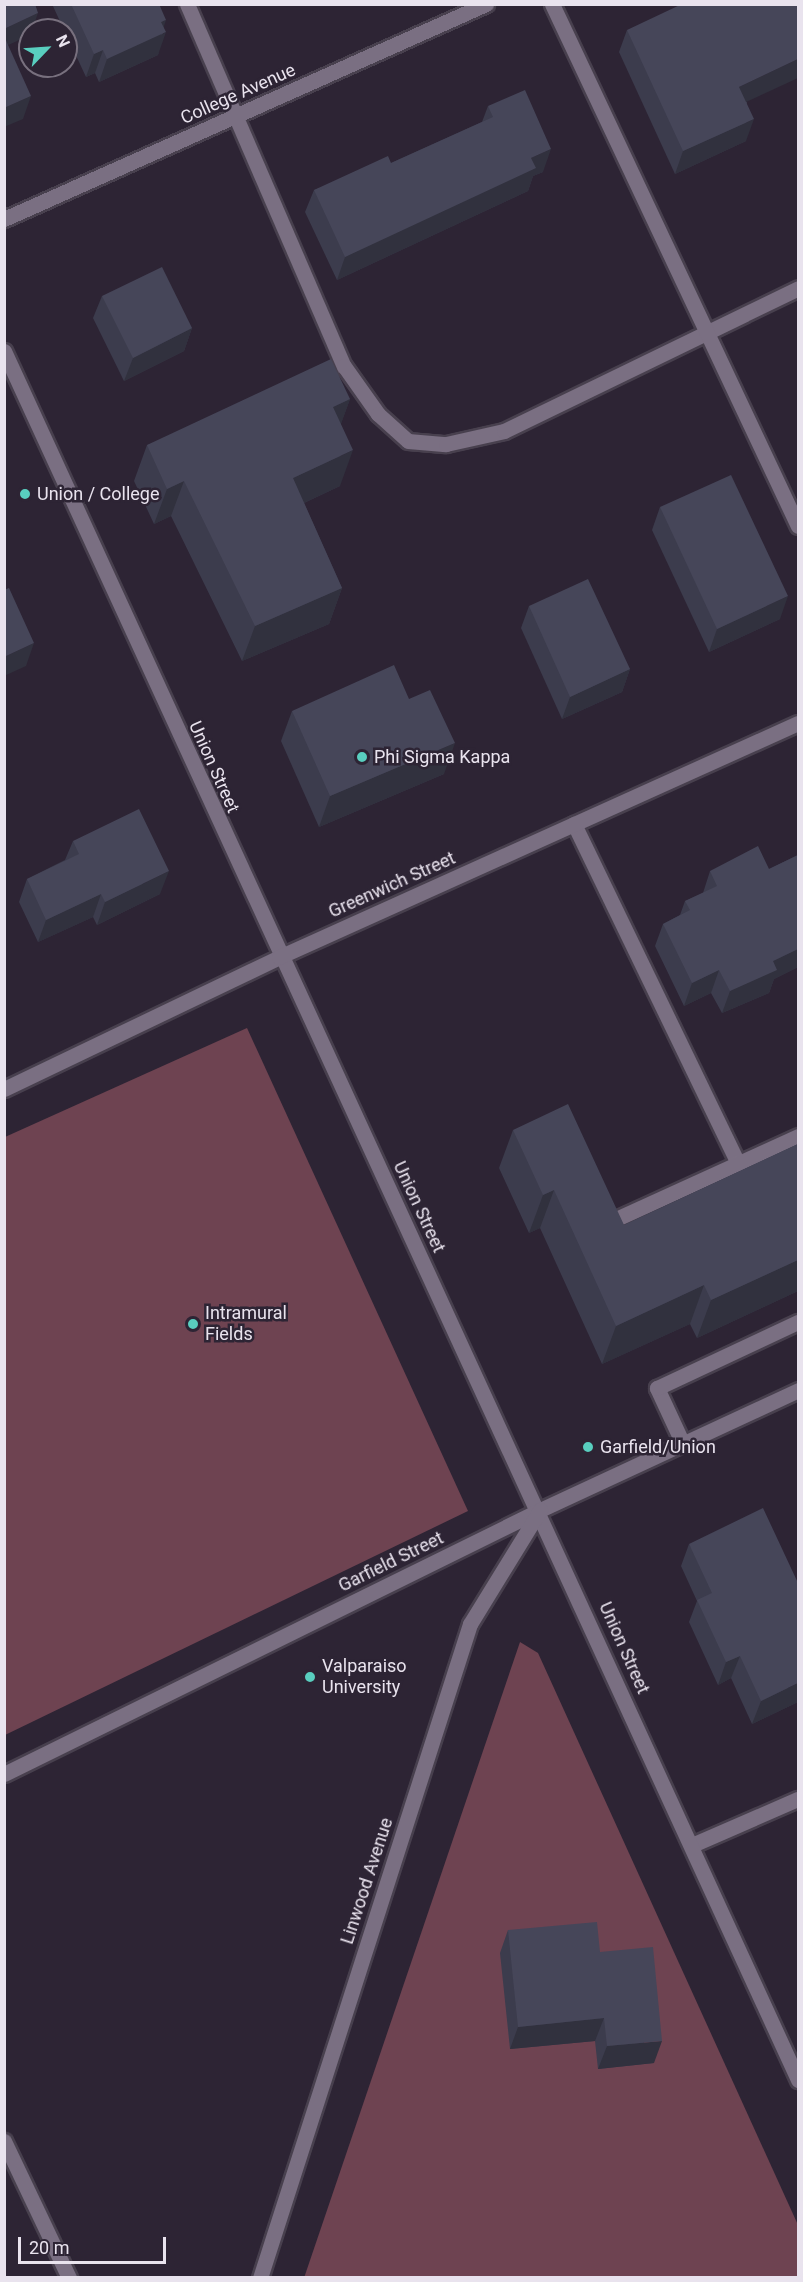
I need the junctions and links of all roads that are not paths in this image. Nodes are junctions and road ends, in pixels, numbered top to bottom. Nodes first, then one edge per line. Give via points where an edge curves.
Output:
1 (187, 4) edge
2 (486, 4) edge
3 (552, 4) edge
4 (233, 118) junction
5 (4, 219) edge
6 (798, 288) edge
7 (707, 332) junction
8 (4, 351) edge
9 (798, 526) edge
10 (798, 723) edge
11 (574, 824) junction
12 (279, 957) junction
13 (4, 1089) edge
14 (798, 1136) edge
15 (738, 1163) junction
16 (606, 1224) edge
17 (798, 1322) edge
18 (798, 1390) edge
19 (683, 1444) junction
20 (540, 1510) junction
21 (4, 1774) edge
22 (798, 1799) edge
23 (692, 1845) junction
24 (798, 2080) edge
25 (4, 2141) edge
26 (69, 2277) edge
27 (260, 2277) edge

1 - 4 street
2 - 4 street, College Avenue
3 - 7 street
4 - 5 street, College Avenue
4 - 7 street via 344,366 378,414 408,441 446,444 504,431
6 - 7 street
7 - 9 street
8 - 12 street, Union Street
10 - 11 street, Greenwich Street
11 - 12 street, Greenwich Street
11 - 15 street
12 - 13 street, Greenwich Street
12 - 20 street, Union Street
14 - 15 street
15 - 16 street
17 - 19 street via 657,1388
18 - 19 street, Garfield Street
19 - 20 street, Garfield Street
20 - 21 street, Garfield Street
20 - 23 street, Union Street
20 - 27 street, Linwood Avenue via 470,1624
22 - 23 street
23 - 24 street, Union Street
25 - 26 street

